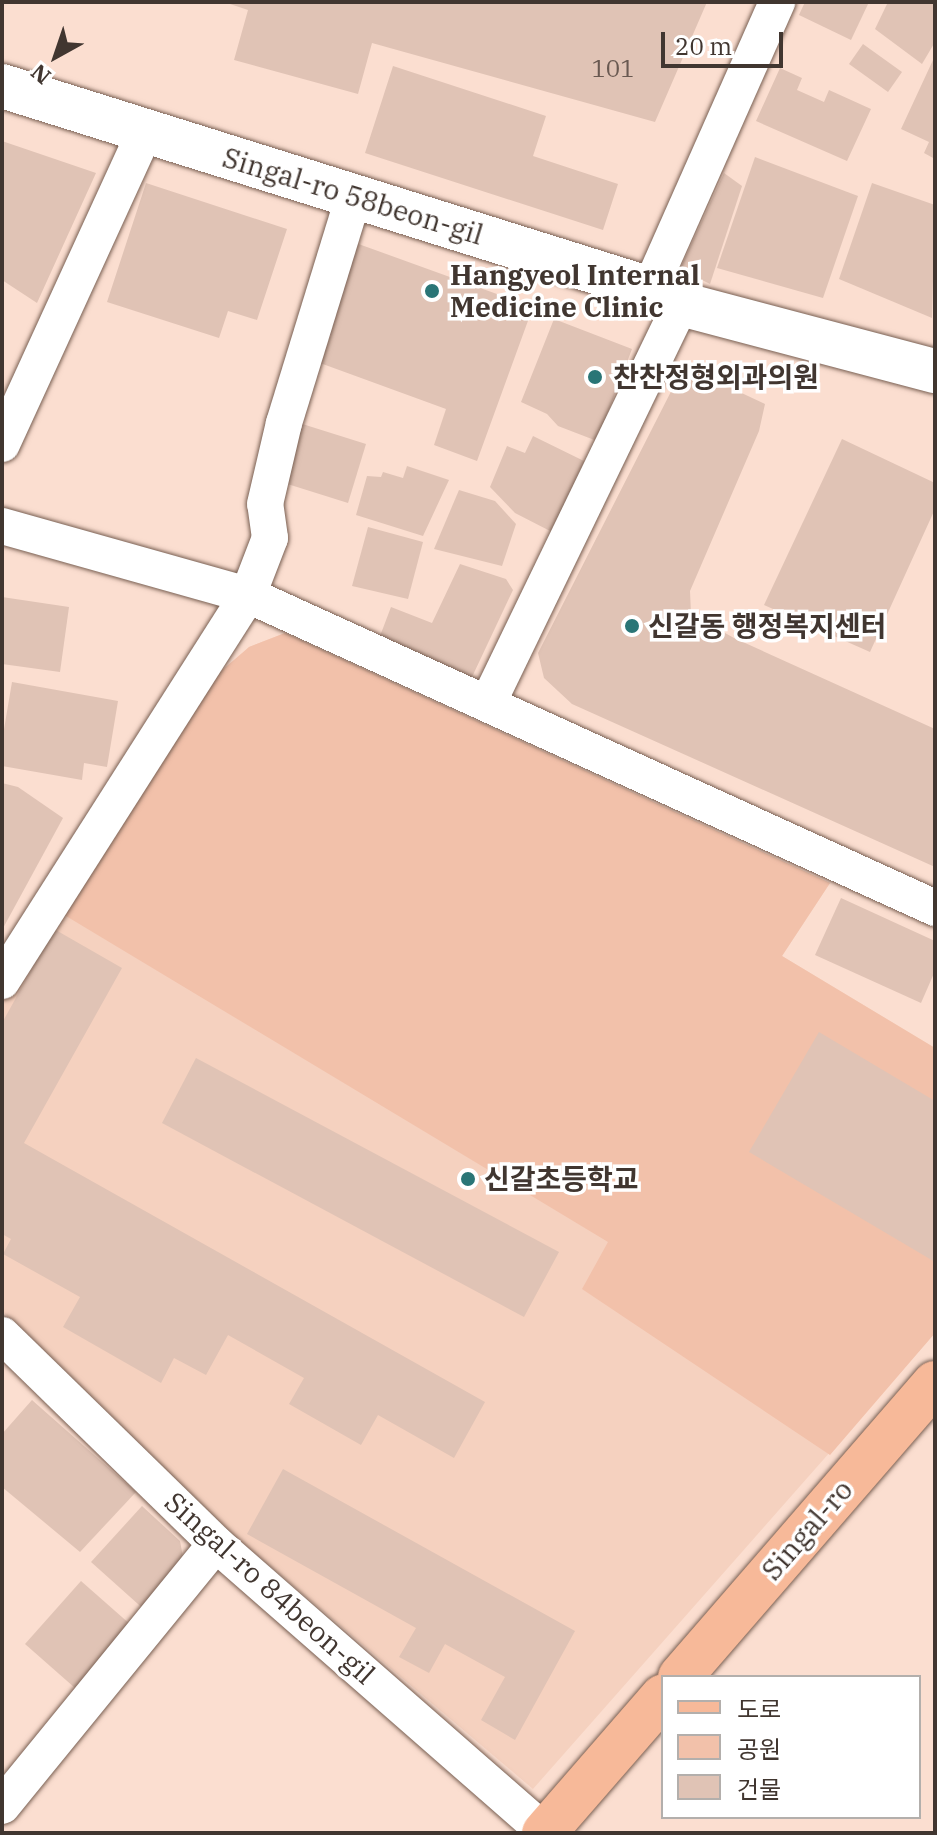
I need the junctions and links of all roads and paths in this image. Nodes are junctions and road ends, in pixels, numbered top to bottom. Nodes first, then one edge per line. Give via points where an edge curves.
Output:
1 (777, 2) edge
2 (2, 86) edge
3 (145, 131) junction
4 (354, 196) junction
5 (666, 297) junction
6 (935, 371) edge
7 (2, 444) edge
8 (2, 526) edge
9 (248, 595) junction
10 (488, 703) junction
11 (935, 908) edge
12 (2, 981) edge
13 (2, 1335) edge
14 (935, 1383) edge
15 (216, 1544) junction
16 (682, 1675) edge
17 (661, 1698) edge
18 (2, 1806) edge
19 (545, 1833) edge

1 - 5 street
2 - 3 street, Singal-ro 58beon-gil
3 - 4 street, Singal-ro 58beon-gil
3 - 7 street
4 - 5 street, Singal-ro 58beon-gil
4 - 9 street via 284,423 265,504 270,538
5 - 6 street, Singal-ro 58beon-gil
5 - 10 street
8 - 9 street
9 - 10 street
9 - 12 street
10 - 11 street
13 - 15 street, Singal-ro 84beon-gil
14 - 16 main road, Singal-ro
15 - 18 street
15 - 19 street, Singal-ro 84beon-gil
17 - 19 main road

